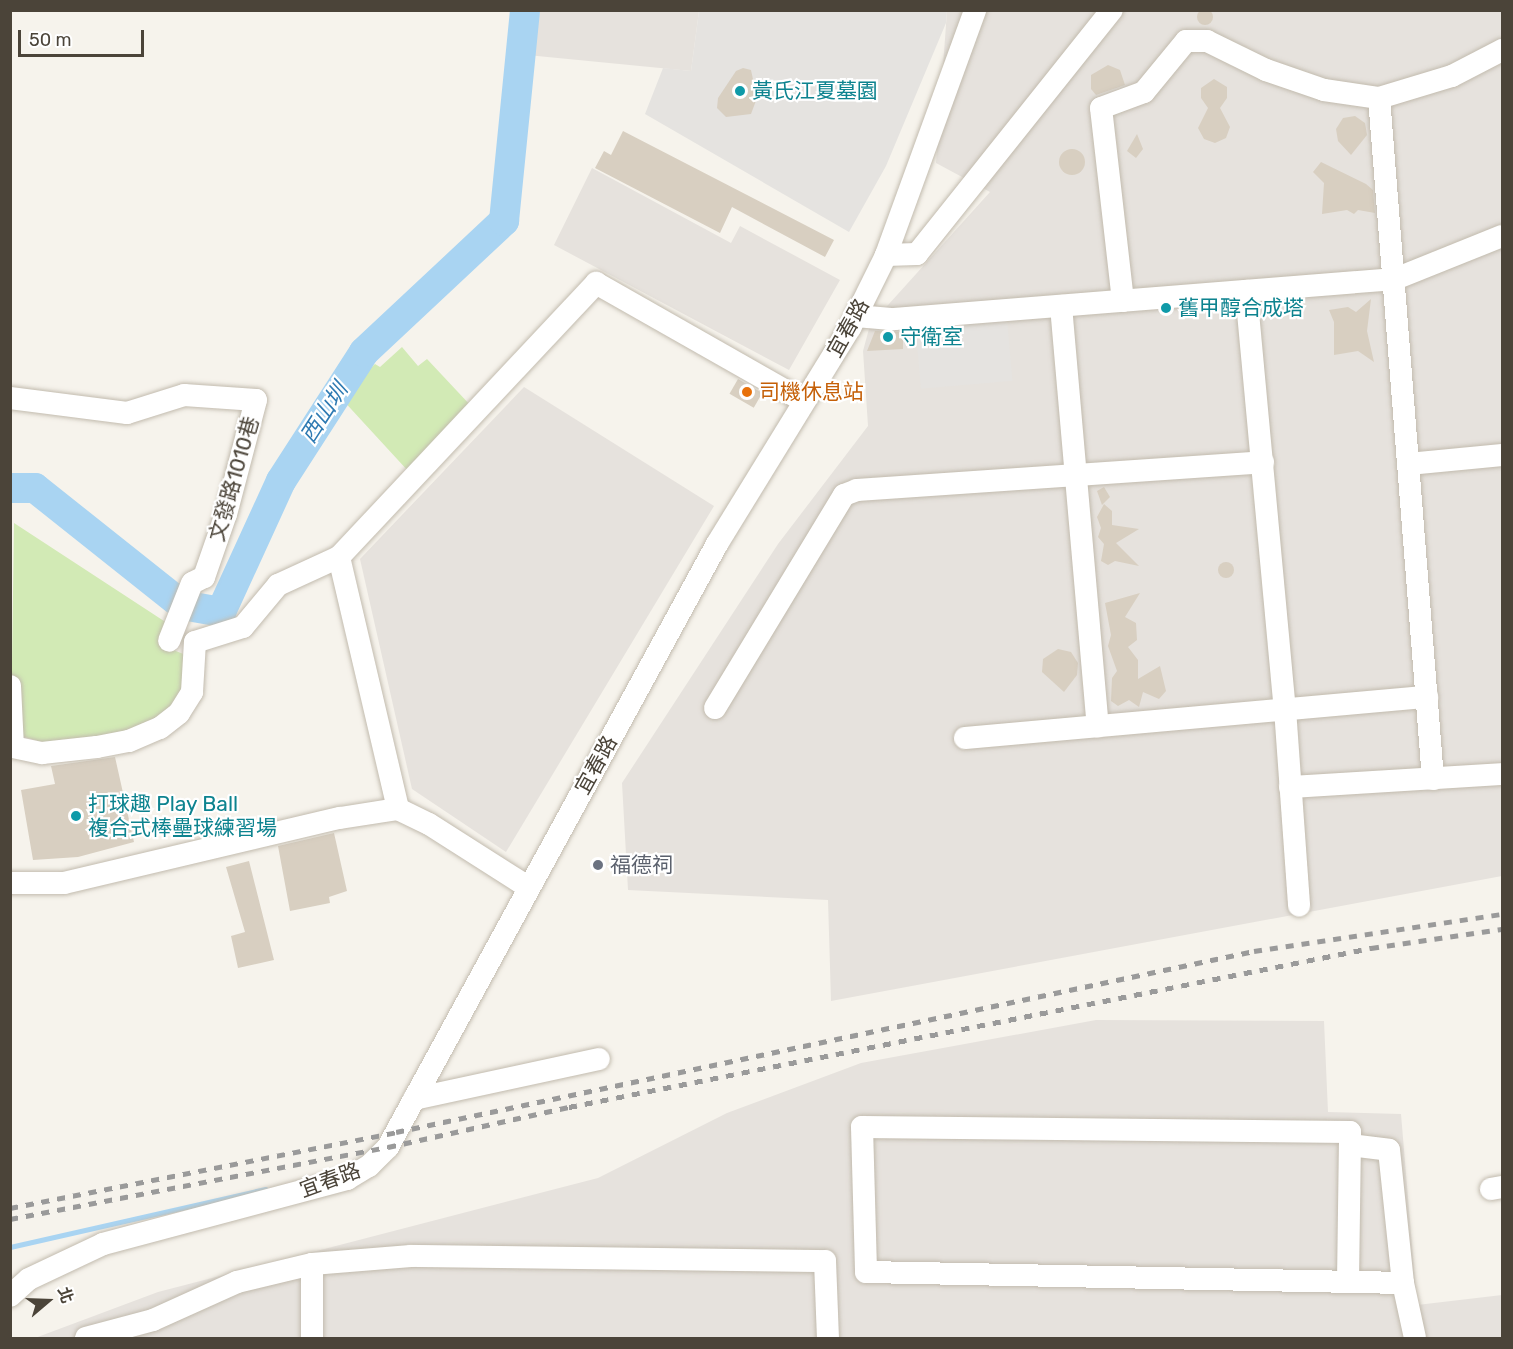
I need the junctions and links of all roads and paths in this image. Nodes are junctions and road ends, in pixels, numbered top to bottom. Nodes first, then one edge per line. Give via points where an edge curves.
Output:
1 (975, 10) edge
2 (1112, 10) edge
3 (1503, 50) edge
4 (1379, 98) junction
5 (1503, 236) edge
6 (886, 255) junction
7 (1395, 279) junction
8 (1246, 291) junction
9 (1123, 301) junction
10 (1061, 306) junction
11 (856, 316) junction
12 (10, 398) edge
13 (804, 401) junction
14 (1503, 455) edge
15 (1263, 462) junction
16 (1409, 464) junction
17 (1074, 476) junction
18 (339, 557) junction
19 (169, 641) dead end
20 (10, 686) edge
21 (1427, 697) junction
22 (715, 708) dead end
23 (1285, 709) junction
24 (1098, 726) junction
25 (965, 738) dead end
26 (1503, 774) edge
27 (1432, 779) junction
28 (1290, 787) junction
29 (398, 809) junction
30 (10, 883) edge
31 (528, 887) junction
32 (1299, 906) dead end
33 (599, 1059) dead end
34 (414, 1099) junction
35 (1350, 1145) junction
36 (312, 1264) junction
37 (1348, 1282) junction
38 (1403, 1283) junction
39 (10, 1296) edge
40 (86, 1338) edge
41 (312, 1338) edge
42 (828, 1338) edge
43 (1414, 1338) edge

1 - 6 street, 宜春路
2 - 6 street via 917,254
3 - 4 street via 1452,76
4 - 7 street
4 - 9 street via 1324,90 1266,70 1208,41 1186,42 1144,92 1101,108
5 - 7 street
6 - 11 street, 宜春路
7 - 8 street
7 - 16 street
8 - 9 street
8 - 15 street
9 - 10 street
10 - 11 street via 894,319
10 - 17 street
11 - 13 street, 宜春路
12 - 19 street, 文發路1010巷 via 127,414 184,395 256,400 226,514 204,577 192,583
13 - 18 street via 596,283
13 - 31 street, 宜春路 via 717,544
14 - 16 street
15 - 17 street
15 - 23 street
16 - 21 street
17 - 22 street via 857,490 844,495
17 - 24 street
18 - 20 street via 278,585 243,627 195,642 192,692 179,713 160,728 129,741 42,753 13,747
18 - 29 street
21 - 23 street
21 - 27 street
23 - 24 street
23 - 28 street
24 - 25 street
26 - 27 street
27 - 28 street
28 - 32 street
29 - 30 street via 339,818 64,883
29 - 31 street via 429,824
31 - 34 street, 宜春路
33 - 34 street
34 - 39 street, 宜春路 via 388,1148 369,1166 346,1179 103,1244 29,1279
35 - 37 street
35 - 37 street via 1350,1132 862,1127 866,1272
35 - 38 street via 1389,1150
36 - 40 street via 237,1282 153,1320
36 - 41 street
36 - 42 street via 411,1256 825,1261
37 - 38 street
38 - 43 street

